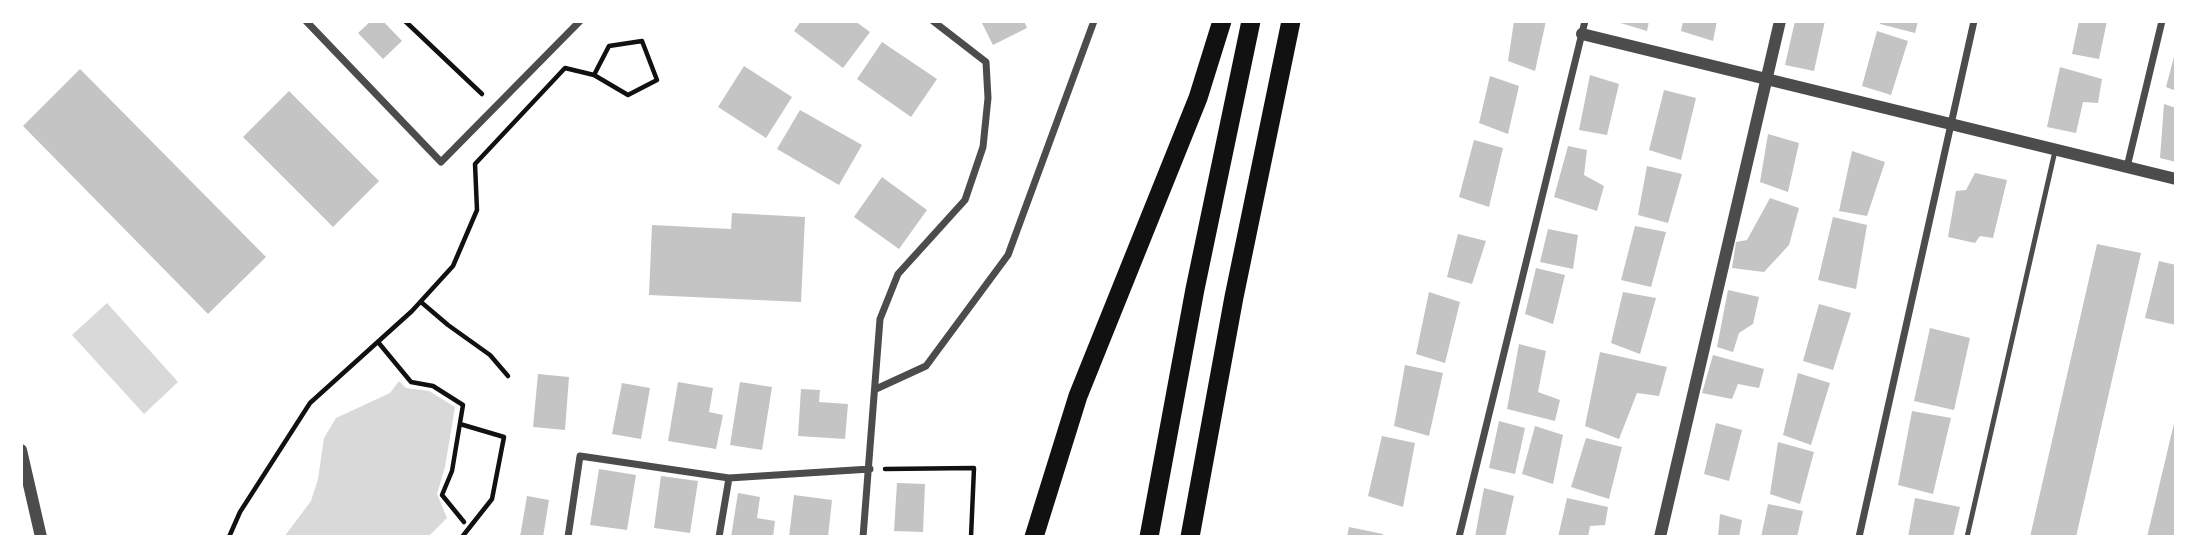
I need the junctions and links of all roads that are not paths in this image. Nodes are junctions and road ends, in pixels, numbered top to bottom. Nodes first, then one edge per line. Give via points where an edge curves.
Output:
1 (306, 21) edge
2 (580, 21) edge
3 (933, 21) edge
4 (1094, 21) edge
5 (1222, 21) edge
6 (1251, 21) edge
7 (1291, 21) edge
8 (1586, 21) edge
9 (1780, 21) edge
10 (1974, 21) edge
11 (2162, 21) edge
12 (1582, 34) junction
13 (1766, 79) junction
14 (1952, 125) junction
15 (2056, 148) junction
16 (2127, 167) junction
17 (2176, 179) edge
18 (876, 389) junction
19 (21, 450) edge
20 (870, 469) junction
21 (729, 478) junction
22 (41, 537) edge
23 (568, 537) edge
24 (719, 537) edge
25 (863, 537) edge
26 (1034, 537) edge
27 (1149, 537) edge
28 (1190, 537) edge
29 (1459, 537) edge
30 (1660, 537) edge
31 (1859, 537) edge
32 (1967, 537) edge

1 - 2 street via 441,162
3 - 18 street via 986,62 983,147 965,200 898,274 880,319
4 - 18 street via 1008,255 926,366
5 - 26 highway via 1198,98 1078,396
6 - 27 highway
7 - 28 highway
8 - 12 street
9 - 13 street
10 - 14 street
11 - 16 street
12 - 13 street
12 - 29 street
13 - 14 street
13 - 30 street
14 - 15 street
14 - 31 street
15 - 16 street
15 - 32 lane
16 - 17 street
18 - 20 street
19 - 22 street
20 - 21 street
20 - 25 street
21 - 23 street via 580,456
21 - 24 street

